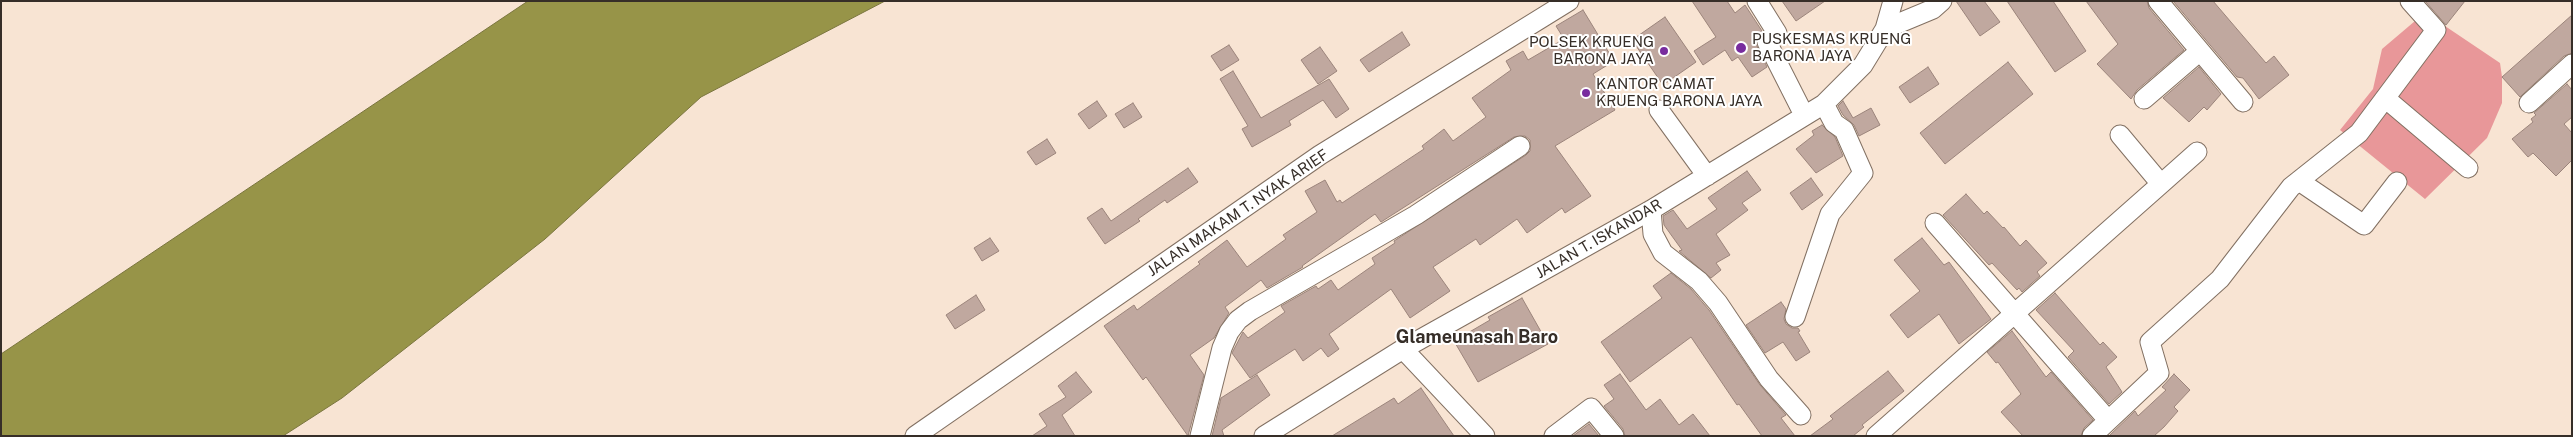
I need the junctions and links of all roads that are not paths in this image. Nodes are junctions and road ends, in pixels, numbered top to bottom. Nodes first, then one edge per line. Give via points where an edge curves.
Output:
1 (1569, 1) edge
2 (1757, 1) edge
3 (1893, 1) edge
4 (1942, 1) edge
5 (2158, 1) edge
6 (2410, 1) edge
7 (1885, 29) junction
8 (2200, 51) junction
9 (2568, 75) edge
10 (2385, 98) junction
11 (2144, 99) dead end
12 (2243, 102) dead end
13 (1824, 104) junction
14 (2529, 104) dead end
15 (1659, 110) dead end
16 (1804, 115) junction
17 (2120, 136) dead end
18 (1520, 146) dead end
19 (2197, 152) dead end
20 (2468, 168) dead end
21 (1707, 176) junction
22 (2299, 181) junction
23 (2397, 182) dead end
24 (2161, 184) junction
25 (1650, 210) junction
26 (1935, 223) dead end
27 (2013, 312) junction
28 (1795, 317) dead end
29 (1403, 349) junction
30 (1801, 415) dead end
31 (2108, 420) junction
32 (915, 436) edge
33 (1200, 436) edge
34 (1264, 436) edge
35 (1485, 436) edge
36 (1554, 436) edge
37 (1614, 436) edge
38 (1876, 436) edge
39 (2092, 436) edge

1 - 32 street, JALAN MAKAM T. NYAK ARIEF via 1320,156
2 - 16 street via 1777,33 1768,42
3 - 7 street, JALAN T. ISKANDAR
4 - 7 street via 1933,9
5 - 8 street
6 - 10 street via 2436,30
7 - 13 street, JALAN T. ISKANDAR via 1863,65
8 - 11 street
8 - 12 street
9 - 14 street
10 - 20 street
10 - 22 street via 2359,133
13 - 16 street, JALAN T. ISKANDAR
13 - 28 street via 1834,123 1844,130 1863,173 1830,214
15 - 21 street
16 - 21 street, JALAN T. ISKANDAR
17 - 24 street
18 - 33 street via 1416,215 1238,320 1222,348
19 - 24 street
21 - 25 street, JALAN T. ISKANDAR
22 - 23 street via 2364,225
22 - 31 street via 2290,187 2220,279 2150,342 2159,373
24 - 27 street
25 - 29 street, JALAN T. ISKANDAR
25 - 30 street via 1653,234 1663,253 1699,281 1718,303 1770,378
26 - 27 street
27 - 31 street
27 - 38 street
29 - 34 street, JALAN T. ISKANDAR
29 - 35 street
31 - 39 street
36 - 37 street via 1591,408

